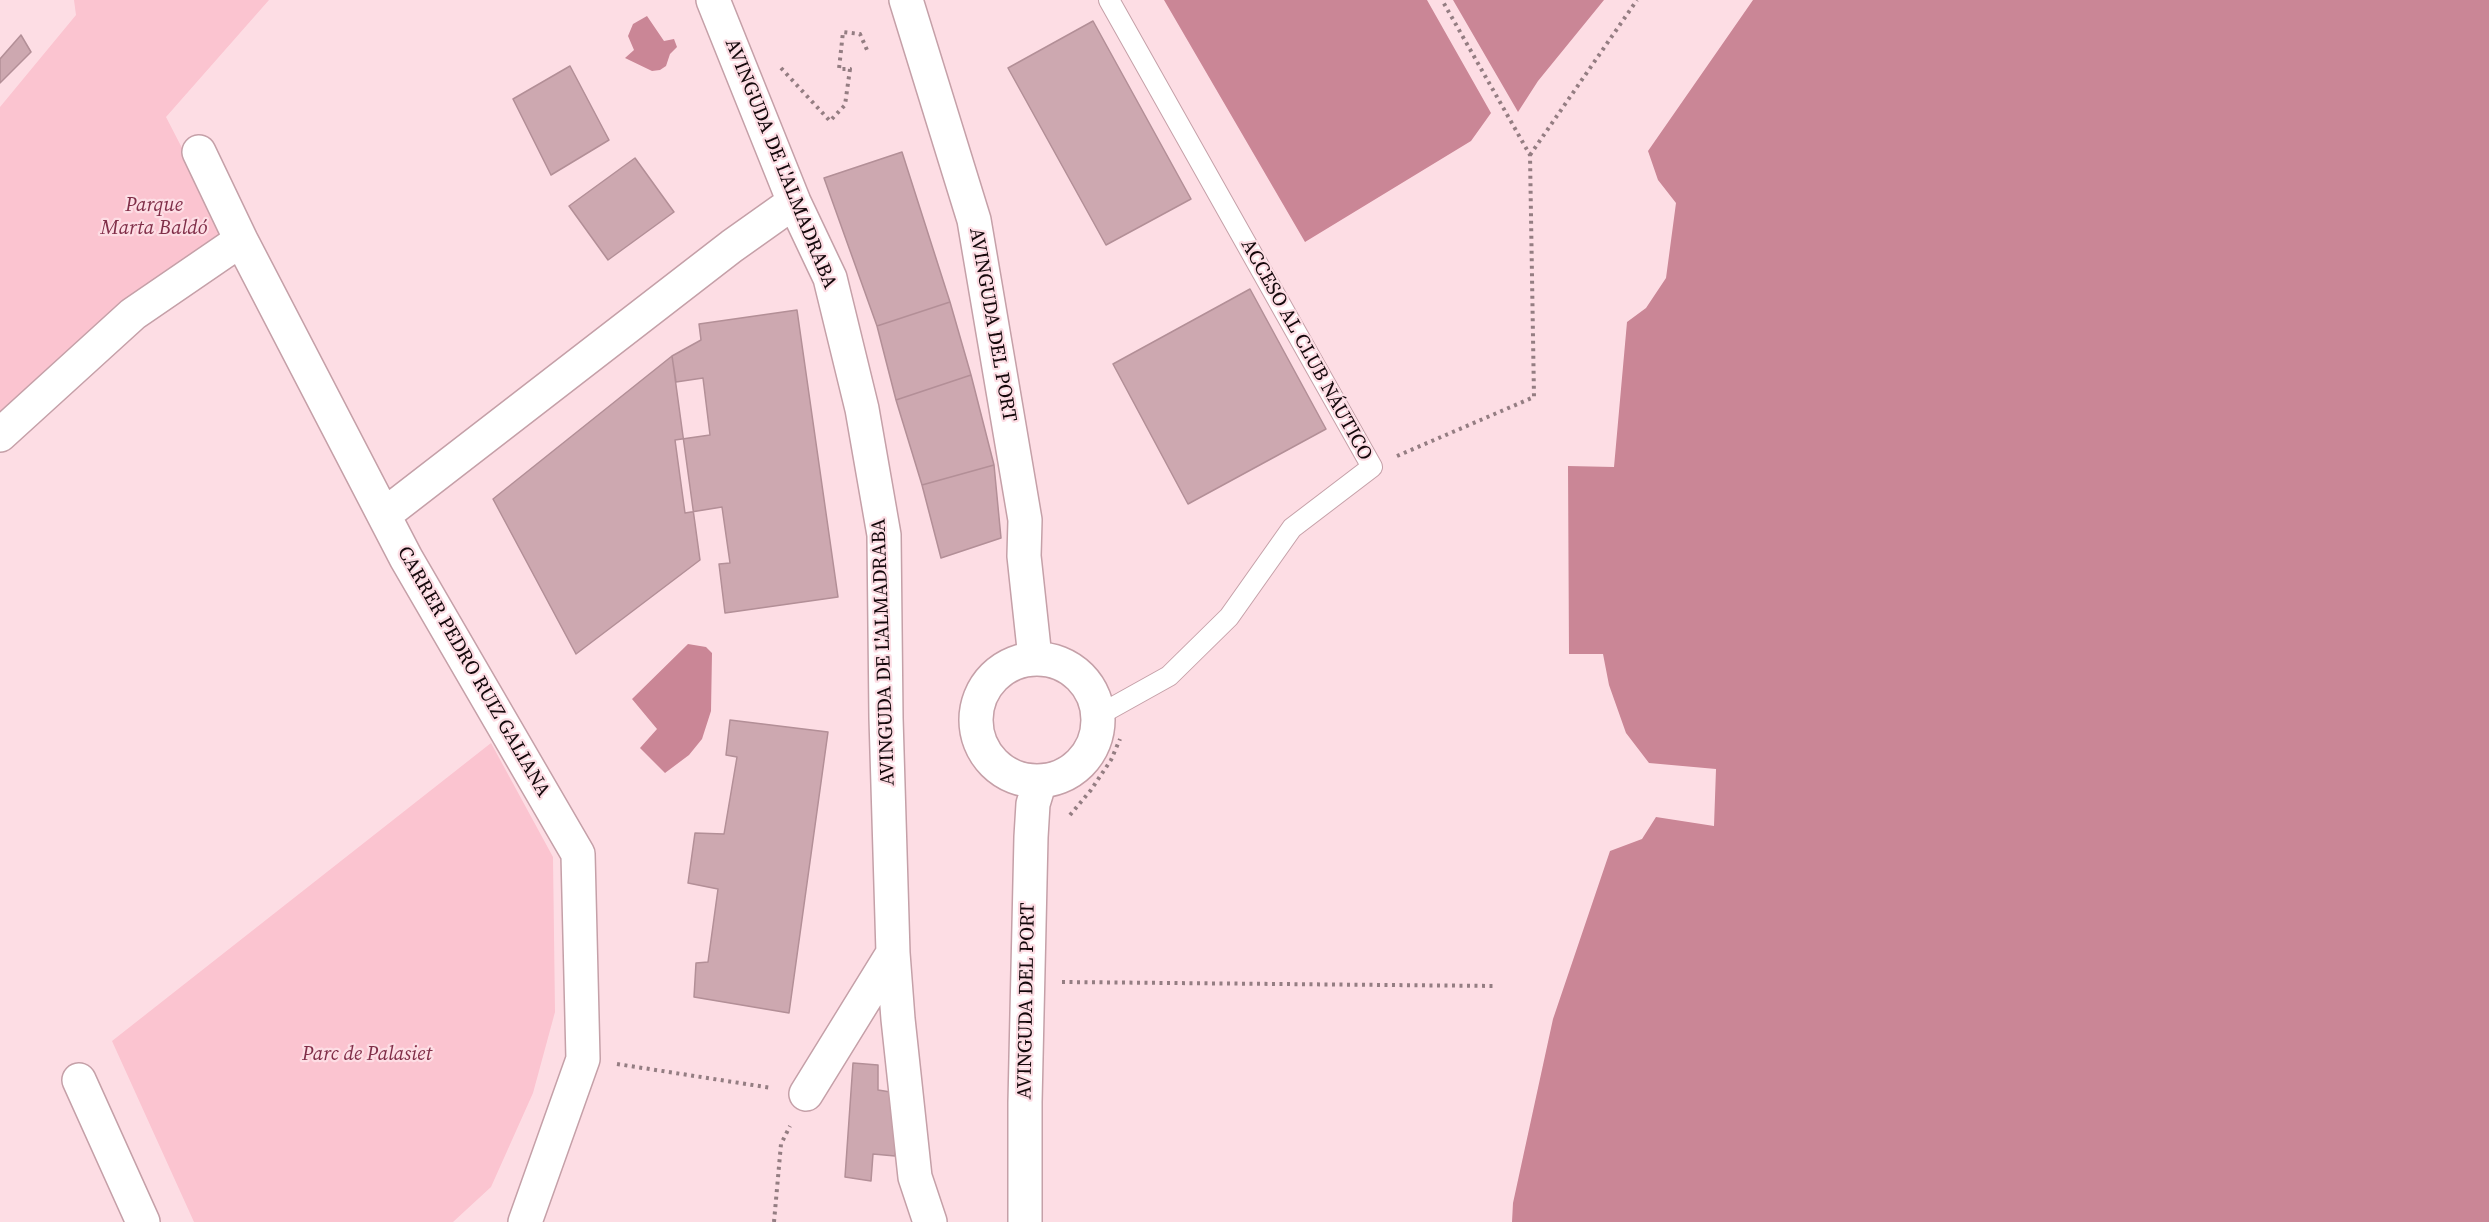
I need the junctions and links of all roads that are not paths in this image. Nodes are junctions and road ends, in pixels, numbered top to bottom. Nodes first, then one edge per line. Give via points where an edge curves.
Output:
1 (712, 0) edge
2 (906, 0) edge
3 (1109, 0) edge
4 (199, 152) dead end
5 (794, 202) junction
6 (241, 240) junction
7 (0, 435) edge
8 (384, 514) junction
9 (1035, 658) junction
10 (1111, 722) junction
11 (1040, 781) junction
12 (893, 953) junction
13 (78, 1080) dead end
14 (806, 1094) road end
15 (143, 1222) edge
16 (525, 1222) edge
17 (930, 1222) edge
18 (1025, 1222) edge

1 - 5 street, AVINGUDA DE L'ALMADRABA
2 - 9 street, AVINGUDA DEL PORT via 974,220 1025,520 1024,556
3 - 10 lane, ACCESO AL CLUB NÁUTICO via 1372,467 1292,528 1229,617 1169,676
4 - 6 street, CARRER PEDRO RUIZ GALIANA
5 - 8 street
5 - 12 street, AVINGUDA DE L'ALMADRABA via 830,278 862,409 884,536
6 - 7 street via 133,314
6 - 8 street, CARRER PEDRO RUIZ GALIANA
8 - 16 street, CARRER PEDRO RUIZ GALIANA via 578,854 583,1059
9 - 10 street via 1053,660 1070,668 1085,681
9 - 11 street via 1015,662 986,686 978,704 976,723 989,758 1003,772
10 - 11 street via 1097,735 1076,768 1059,778
11 - 18 street, AVINGUDA DEL PORT via 1033,804 1031,837
12 - 14 street
12 - 17 street, AVINGUDA DE L'ALMADRABA via 915,1178
13 - 15 street

